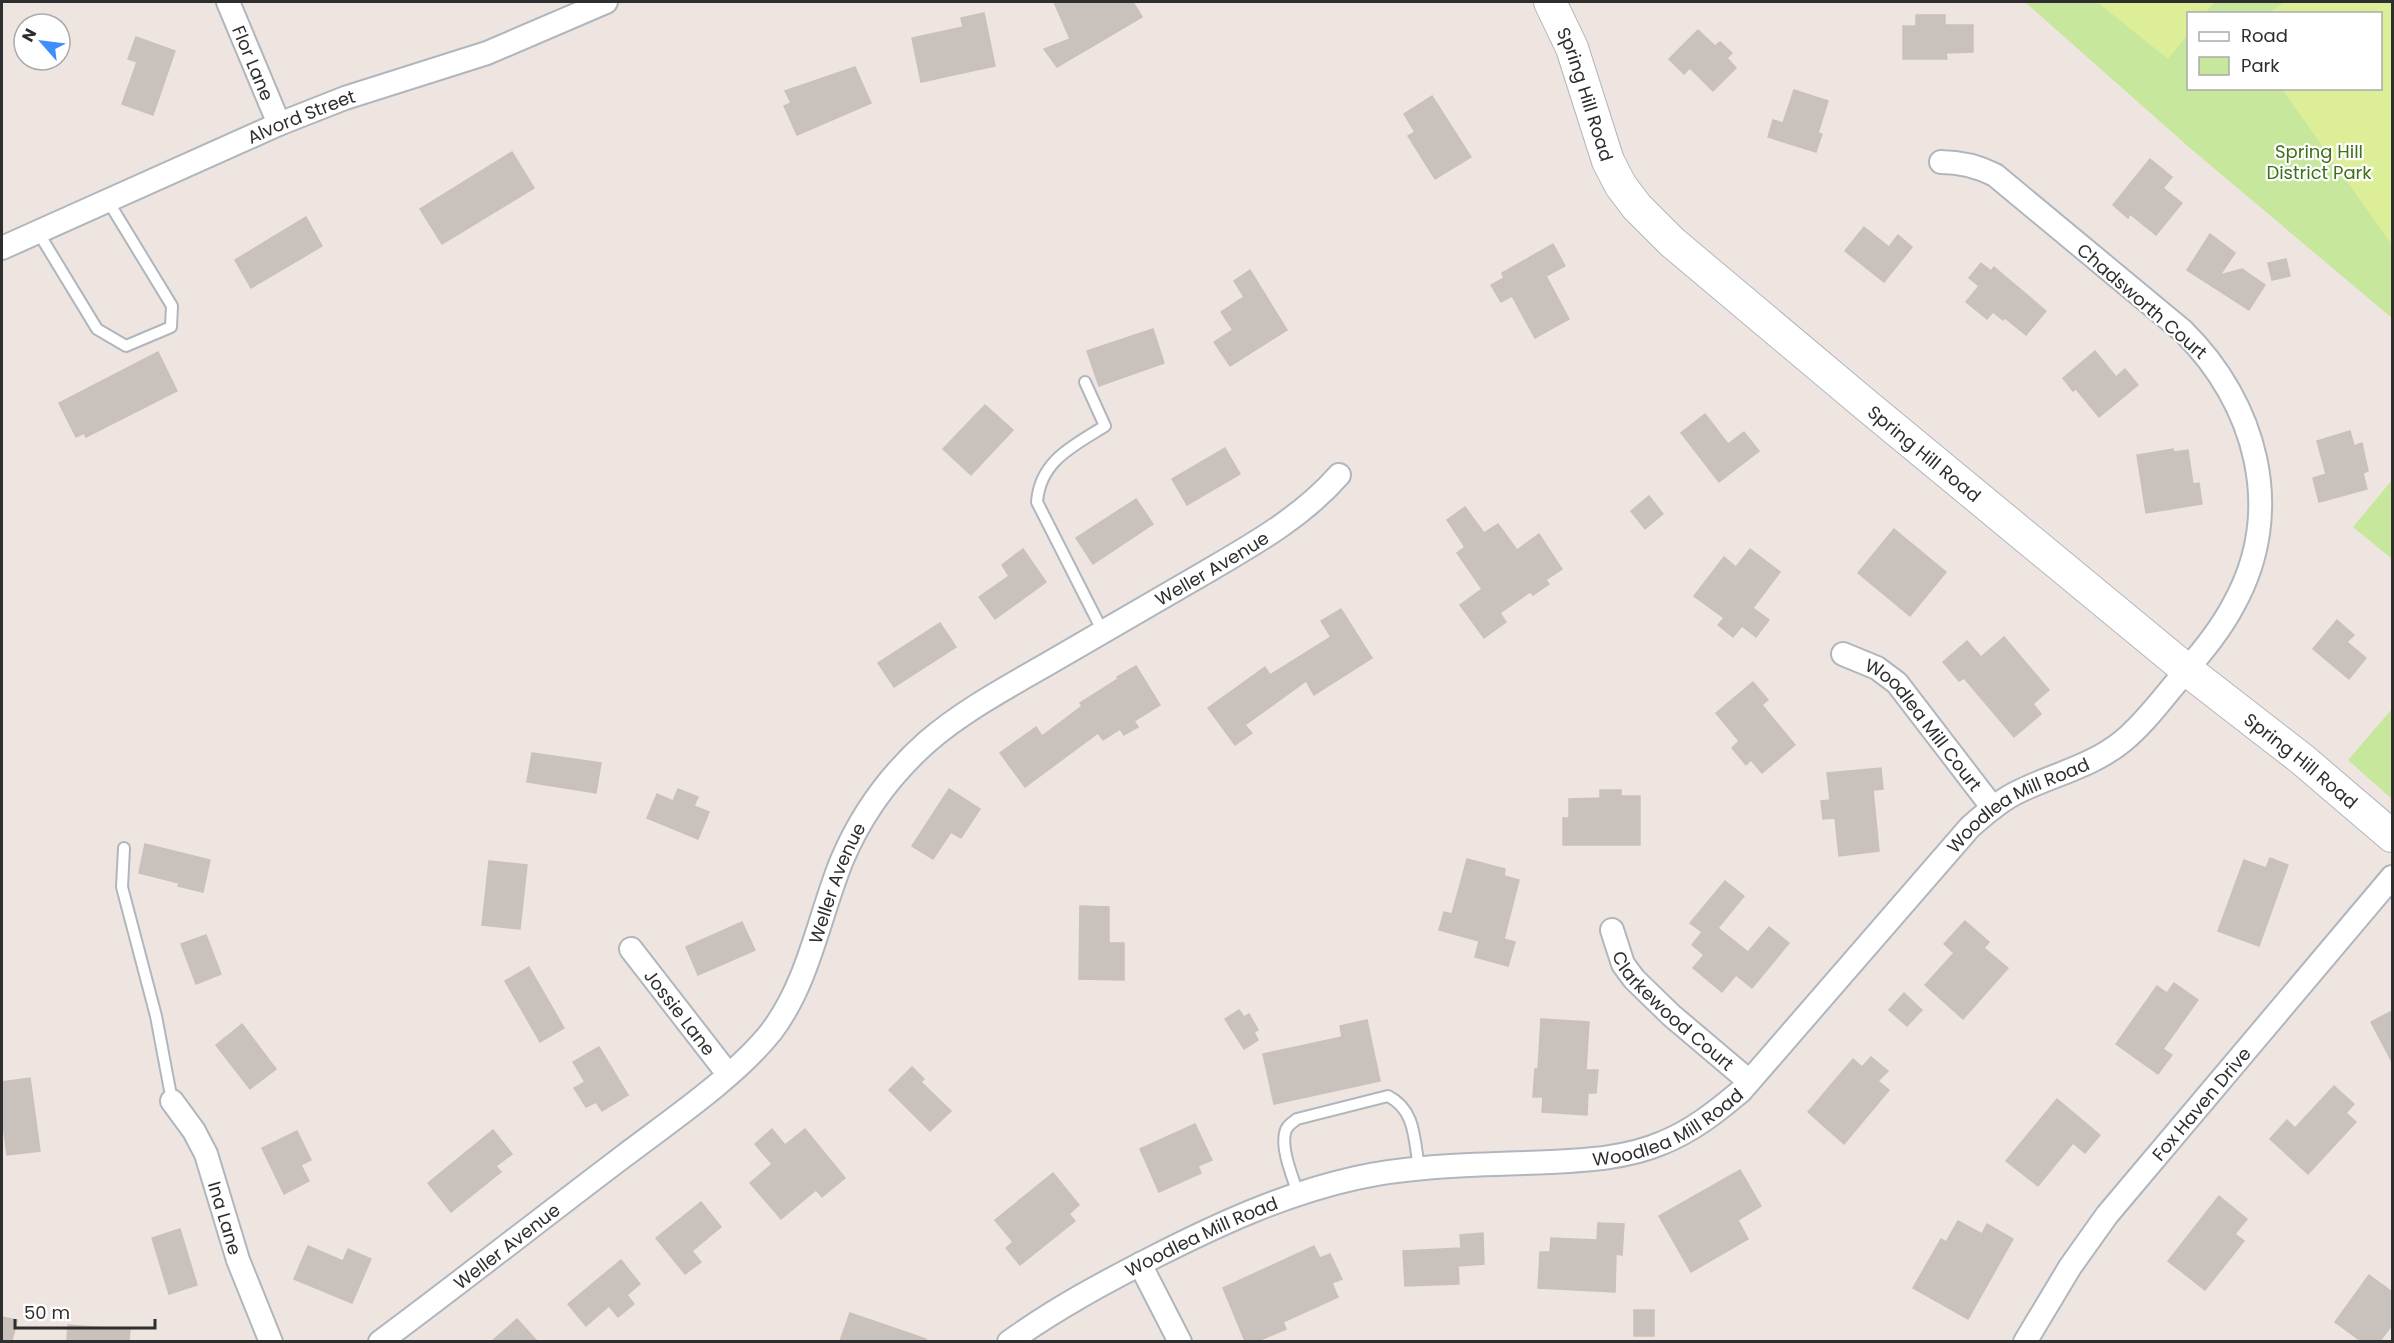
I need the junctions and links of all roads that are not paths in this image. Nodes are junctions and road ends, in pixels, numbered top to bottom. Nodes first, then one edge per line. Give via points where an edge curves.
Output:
1 (228, 2) edge
2 (606, 2) edge
3 (1550, 2) edge
4 (279, 124) junction
5 (1941, 162) dead end
6 (108, 201) junction
7 (38, 232) junction
8 (2, 248) edge
9 (1085, 382) dead end
10 (1339, 475) dead end
11 (1103, 632) junction
12 (1843, 654) dead end
13 (2187, 670) junction
14 (1993, 808) junction
15 (2392, 836) edge
16 (124, 848) dead end
17 (2392, 876) edge
18 (1612, 930) dead end
19 (632, 949) dead end
20 (728, 1074) junction
21 (1749, 1081) junction
22 (172, 1101) joint
23 (1419, 1168) junction
24 (1298, 1194) junction
25 (1140, 1264) junction
26 (271, 1341) edge
27 (380, 1341) edge
28 (1009, 1341) edge
29 (1180, 1341) edge
30 (2025, 1341) edge

1 - 4 street, Flor Lane
2 - 4 street, Alvord Street via 487,53 345,98
3 - 13 main road, Spring Hill Road via 1572,48 1608,161 1637,207 1672,242
4 - 6 street, Alvord Street
5 - 13 street, Chadsworth Court via 1976,166 1995,175 2183,331 2204,352 2234,397 2254,450 2259,480 2256,540 2235,602
6 - 7 street, Alvord Street
6 - 7 lane via 172,306 171,327 126,346 97,329
7 - 8 street, Alvord Street
9 - 11 lane via 1105,426 1062,453 1049,467 1038,487 1037,502
10 - 11 street, Weller Avenue via 1300,513
11 - 20 street, Weller Avenue via 968,711 901,768 875,800 842,860 788,1004 754,1051
12 - 14 street, Woodlea Mill Court via 1877,668 1897,683
13 - 14 street, Woodlea Mill Road via 2122,742 2097,759 2020,791
13 - 15 main road, Spring Hill Road via 2303,760
14 - 21 street, Woodlea Mill Road via 1962,836
16 - 22 lane via 122,887 156,1016
17 - 30 street, Fox Haven Drive via 2107,1215
18 - 21 street, Clarkewood Court via 1623,964 1634,979
19 - 20 street, Jossie Lane
20 - 27 street, Weller Avenue
21 - 23 street, Woodlea Mill Road via 1690,1130 1660,1144 1623,1154 1595,1159
22 - 26 street, Ina Lane via 206,1154 238,1260
23 - 24 street, Woodlea Mill Road via 1356,1178
23 - 24 lane via 1409,1114 1400,1102 1388,1096 1297,1119 1290,1125 1285,1131 1285,1144
24 - 25 street, Woodlea Mill Road via 1206,1231
25 - 28 street, Woodlea Mill Road via 1091,1289
25 - 29 street

